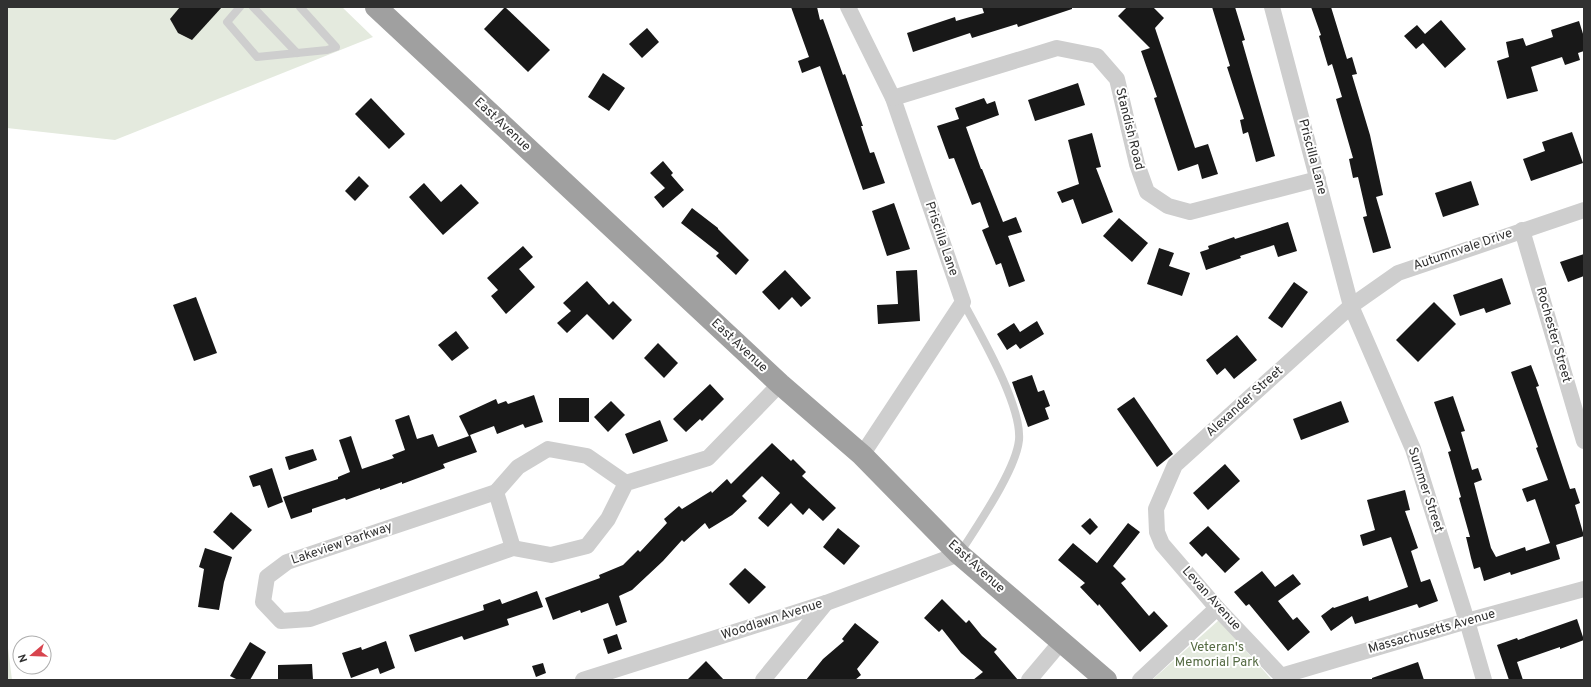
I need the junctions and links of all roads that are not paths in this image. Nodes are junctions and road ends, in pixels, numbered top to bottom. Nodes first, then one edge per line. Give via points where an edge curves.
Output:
1 (240, 7) edge
2 (253, 7) edge
3 (300, 7) edge
4 (376, 7) edge
5 (848, 7) edge
6 (1272, 7) edge
7 (297, 53) junction
8 (893, 98) junction
9 (1318, 179) junction
10 (1584, 210) edge
11 (1522, 230) junction
12 (963, 302) junction
13 (1351, 306) junction
14 (780, 384) junction
15 (1584, 441) edge
16 (862, 455) junction
17 (626, 483) junction
18 (496, 492) junction
19 (1156, 509) joint
20 (513, 548) junction
21 (959, 554) junction
22 (1584, 589) edge
23 (826, 603) junction
24 (1217, 608) junction
25 (1467, 621) junction
26 (1061, 642) junction
27 (1283, 678) edge
28 (583, 680) edge
29 (763, 680) edge
30 (1029, 680) edge
31 (1106, 680) edge
32 (1140, 680) edge
33 (1484, 680) edge

1 - 7 lane via 226,22 257,57
2 - 7 lane
3 - 7 lane via 336,47
4 - 14 highway, East Avenue
5 - 8 street, Priscilla Lane
6 - 9 street, Priscilla Lane
8 - 9 street, Standish Road via 1057,48 1097,56 1116,79 1137,164 1147,192 1168,206 1190,212
8 - 12 street, Priscilla Lane
9 - 13 street, Priscilla Lane
10 - 11 street, Autumnvale Drive
11 - 13 street, Autumnvale Drive via 1398,273
11 - 15 street, Rochester Street
12 - 16 street
12 - 21 lane via 1008,391 1018,423 1019,440 1014,459 1002,482
13 - 19 street, Alexander Street via 1175,465
13 - 25 street, Summer Street via 1413,449
14 - 16 highway, East Avenue
14 - 17 street via 708,458
16 - 21 highway, East Avenue
17 - 18 street via 587,456 548,449 518,467
17 - 20 street, Lakeview Parkway via 608,519 587,546 551,555
18 - 20 street
18 - 20 street, Lakeview Parkway via 288,562 267,577 263,602 281,621 310,619
19 - 24 street, Levan Avenue via 1157,532 1162,544
21 - 23 street, Woodlawn Avenue
21 - 26 highway, East Avenue
22 - 25 street, Massachusetts Avenue
23 - 28 street, Woodlawn Avenue
23 - 29 street
24 - 27 street, Levan Avenue
24 - 32 street
25 - 27 street, Massachusetts Avenue
25 - 33 street, Summer Street
26 - 30 street
26 - 31 highway, East Avenue

